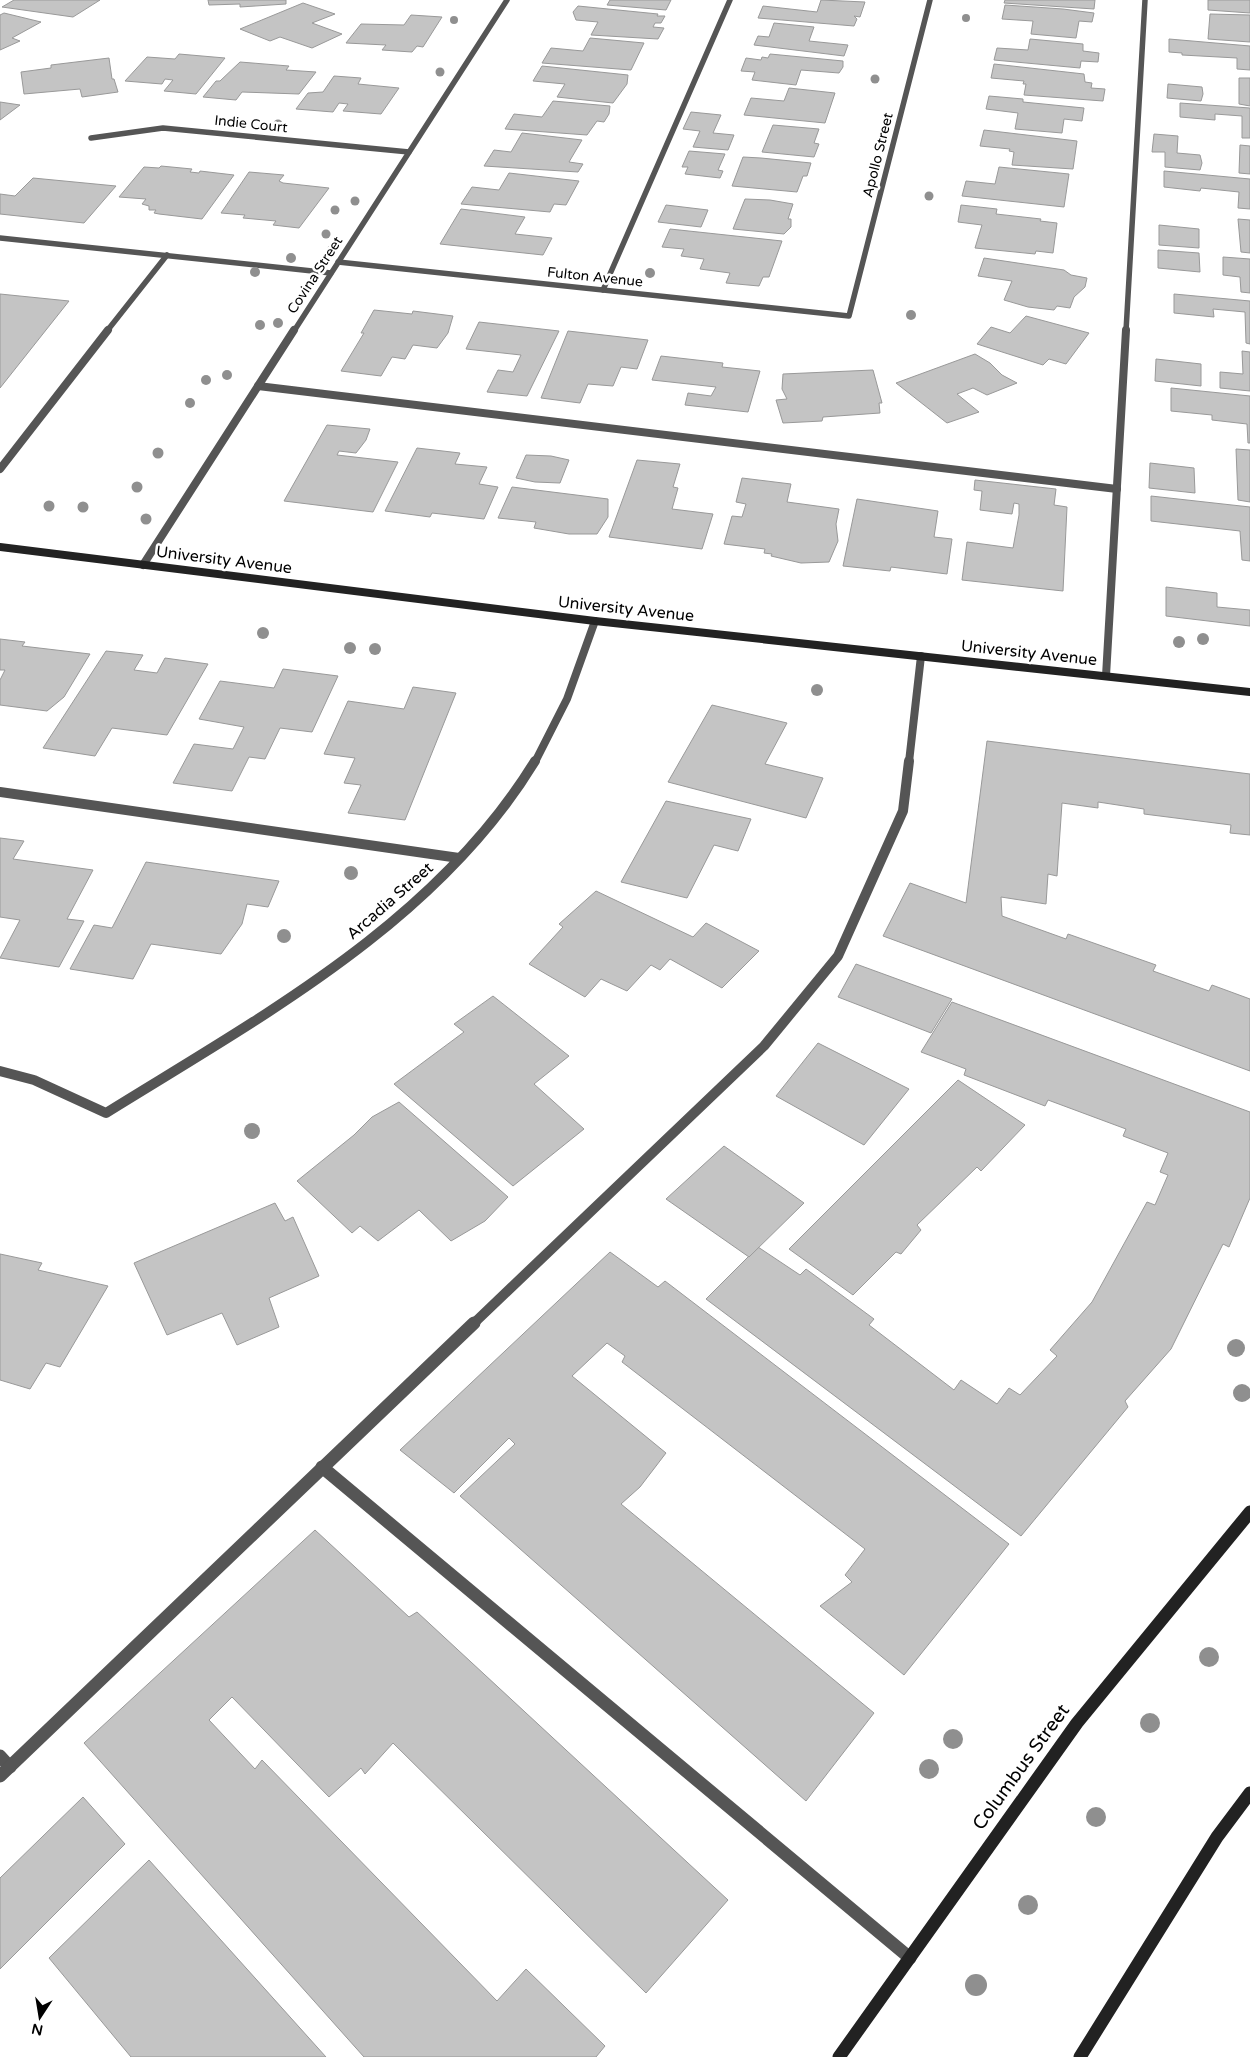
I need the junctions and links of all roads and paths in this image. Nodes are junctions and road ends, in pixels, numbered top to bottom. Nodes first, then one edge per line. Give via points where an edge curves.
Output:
1 (508, 0) edge
2 (730, 0) edge
3 (930, 0) edge
4 (1145, 0) edge
5 (91, 138) dead end
6 (410, 152) junction
7 (0, 238) edge
8 (167, 255) junction
9 (338, 262) junction
10 (331, 273) junction
11 (603, 290) junction
12 (849, 316) joint
13 (258, 386) junction
14 (0, 469) edge
15 (1117, 489) junction
16 (0, 547) edge
17 (143, 565) junction
18 (595, 621) junction
19 (922, 656) junction
20 (1106, 676) junction
21 (1250, 692) edge
22 (0, 792) edge
23 (459, 858) junction
24 (0, 1070) edge
25 (322, 1468) junction
26 (1250, 1512) edge
27 (0, 1756) edge
28 (5, 1771) edge
29 (1250, 1793) edge
30 (910, 1958) junction
31 (839, 2057) edge
32 (1080, 2057) edge

1 - 6 street, Covina Street
2 - 11 street
3 - 12 street, Apollo Street
4 - 15 street
5 - 6 street, Indie Court via 163,128
6 - 9 street, Covina Street
7 - 8 street
8 - 10 street
8 - 14 street
9 - 10 street, Covina Street
9 - 11 street, Fulton Avenue
10 - 13 street, Covina Street
11 - 12 street, Fulton Avenue
13 - 15 street
13 - 17 street, Covina Street
15 - 20 street
16 - 17 street, University Avenue
17 - 18 street, University Avenue
18 - 19 street, University Avenue
18 - 23 street, Arcadia Street via 557,722 520,786
19 - 20 street, University Avenue
19 - 25 street via 903,811 838,956 764,1046
20 - 21 street, University Avenue
22 - 23 street
23 - 24 street, Arcadia Street via 422,896 358,949 286,999 106,1112 34,1080
25 - 28 street
25 - 30 street
26 - 30 street, Columbus Street via 1077,1722
27 - 28 street
29 - 32 street via 1217,1837
30 - 31 street, Columbus Street

